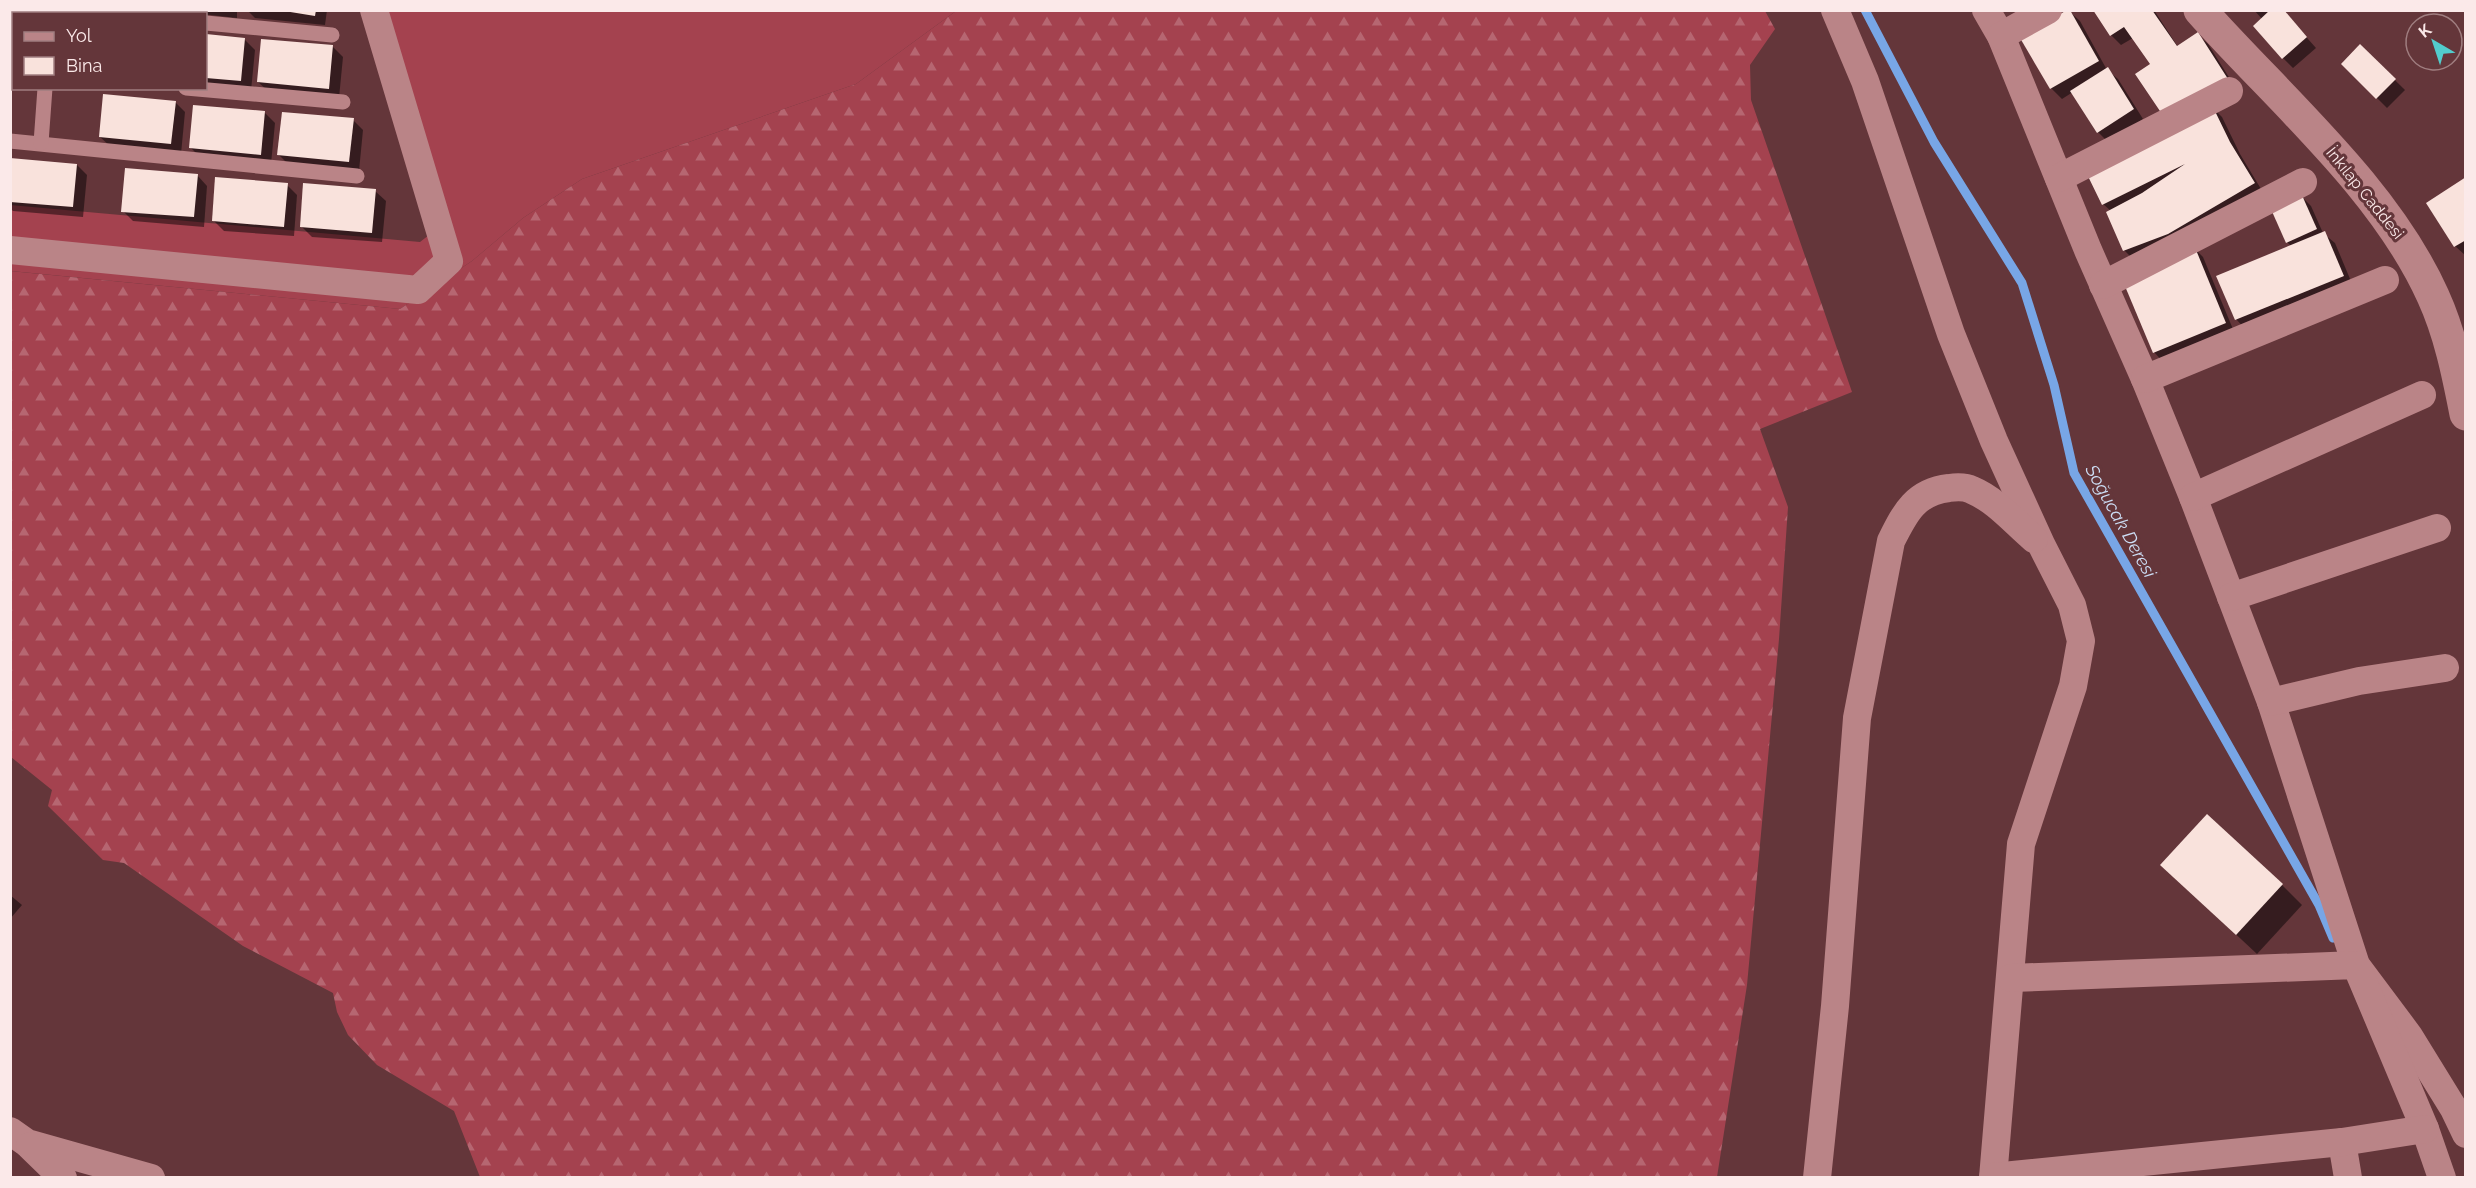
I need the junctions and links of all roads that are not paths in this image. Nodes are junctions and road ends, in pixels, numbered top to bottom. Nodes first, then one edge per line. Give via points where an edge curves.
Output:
1 (73, 10) edge
2 (374, 10) edge
3 (1835, 10) edge
4 (1986, 10) edge
5 (2048, 10) edge
6 (2200, 10) edge
7 (88, 12) edge
8 (207, 23) edge
9 (332, 35) dead end
10 (2001, 36) junction
11 (45, 90) edge
12 (207, 90) edge
13 (2229, 91) dead end
14 (343, 102) dead end
15 (10, 141) edge
16 (41, 143) junction
17 (357, 176) dead end
18 (2059, 178) junction
19 (2303, 182) dead end
20 (10, 250) edge
21 (2385, 280) dead end
22 (2103, 285) junction
23 (2145, 379) junction
24 (2422, 395) dead end
25 (2466, 414) edge
26 (2193, 497) junction
27 (2437, 528) dead end
28 (2041, 544) junction
29 (2231, 597) junction
30 (2445, 668) dead end
31 (2271, 702) junction
32 (2356, 965) junction
33 (2011, 978) junction
34 (2425, 1129) junction
35 (2466, 1134) edge
36 (19, 1137) edge
37 (2342, 1142) junction
38 (1993, 1177) edge
39 (63, 1178) edge
40 (151, 1178) edge
41 (1817, 1178) edge
42 (2348, 1178) edge
43 (2442, 1178) edge

1 - 7 lane
2 - 20 street via 448,261 418,290
3 - 28 street via 1865,81 1951,334
4 - 10 street
5 - 10 street
6 - 25 street, İnkılap Caddesi via 2314,131 2401,237 2433,296 2445,328
8 - 9 lane
10 - 18 street
11 - 16 lane
12 - 14 lane
13 - 18 street
15 - 16 lane
16 - 17 lane
18 - 22 street
19 - 22 street
21 - 23 street
22 - 23 street
23 - 26 street
24 - 26 street
26 - 29 street
27 - 29 street
28 - 33 street via 2072,604 2081,641 2073,686 2021,844
28 - 41 street via 1988,499 1970,489 1955,488 1935,490 1916,500 1902,517 1891,541 1857,718 1835,1006
29 - 31 street
30 - 31 street via 2359,681
31 - 32 street
32 - 33 street
32 - 34 street
32 - 35 street via 2409,1036
33 - 38 street
34 - 37 street
34 - 43 street
36 - 39 street
36 - 40 street
37 - 38 street
37 - 42 street

